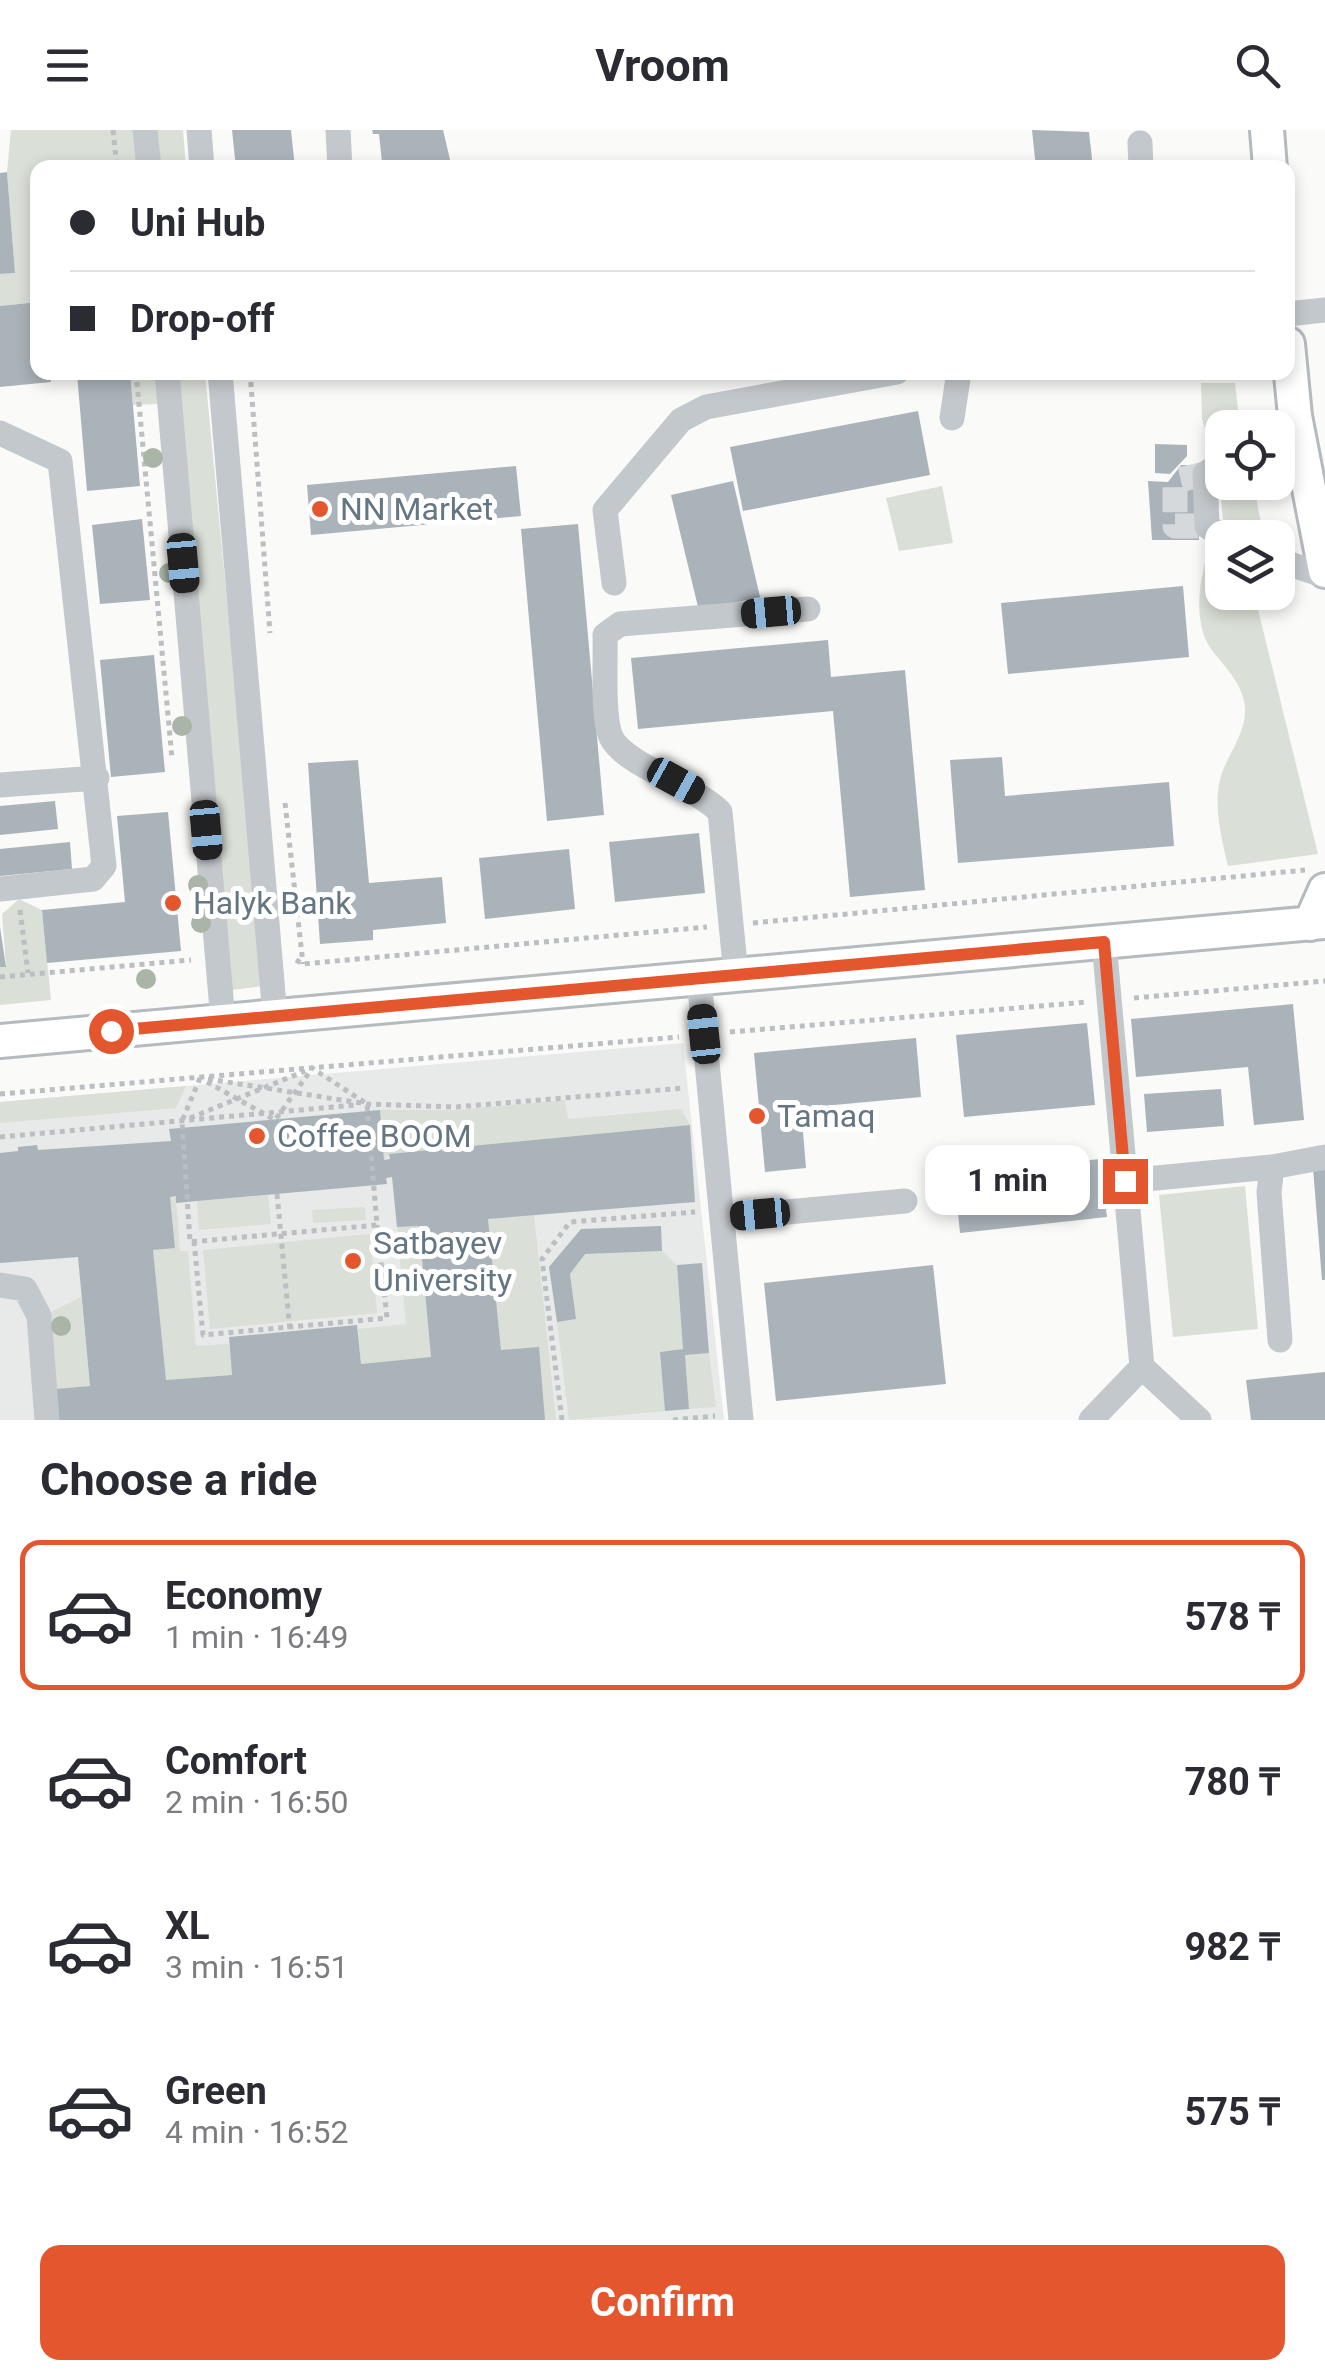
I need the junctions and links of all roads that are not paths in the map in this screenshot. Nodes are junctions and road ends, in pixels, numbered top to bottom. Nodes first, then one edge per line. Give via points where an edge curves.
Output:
1 (146, 130) edge
2 (199, 130) edge
3 (338, 130) edge
4 (1267, 130) edge
5 (148, 160) edge
6 (201, 160) edge
7 (340, 160) edge
8 (1269, 160) edge
9 (1325, 310) edge
10 (1295, 313) edge
11 (167, 380) edge
12 (221, 380) edge
13 (854, 380) edge
14 (958, 380) edge
15 (1287, 380) edge
16 (1286, 410) edge
17 (952, 418) dead end
18 (0, 434) edge
19 (1295, 457) edge
20 (1295, 565) edge
21 (1325, 573) edge
22 (614, 583) dead end
23 (808, 609) dead end
24 (98, 778) junction
25 (0, 785) edge
26 (9, 888) edge
27 (1325, 890) edge
28 (1318, 923) edge
29 (1104, 942) junction
30 (736, 975) junction
31 (699, 978) junction
32 (275, 1016) junction
33 (223, 1021) junction
34 (0, 1040) edge
35 (1325, 1157) edge
36 (1272, 1167) junction
37 (1125, 1181) junction
38 (905, 1201) dead end
39 (716, 1214) junction
40 (0, 1285) edge
41 (1280, 1340) dead end
42 (1142, 1368) junction
43 (46, 1420) edge
44 (741, 1420) edge
45 (1091, 1420) edge
46 (1199, 1420) edge

1 - 5 street
2 - 6 street
3 - 7 street
4 - 8 main road
9 - 10 street
11 - 33 street
12 - 32 street
13 - 22 street via 706,407 682,420 605,510
14 - 17 street
15 - 16 main road
18 - 24 street via 60,461
19 - 21 main road
20 - 21 street
23 - 30 street via 620,624 605,635 609,735 620,750 704,796 720,812
24 - 25 street
24 - 26 street via 100,875
27 - 28 main road
28 - 29 main road
29 - 30 main road
29 - 37 street
30 - 31 main road
31 - 32 main road
31 - 39 street
32 - 33 main road
33 - 34 main road
35 - 36 street
36 - 37 street
36 - 41 street
37 - 42 street
38 - 39 street
39 - 44 street
40 - 43 street via 25,1288 36,1306
42 - 45 street
42 - 46 street

